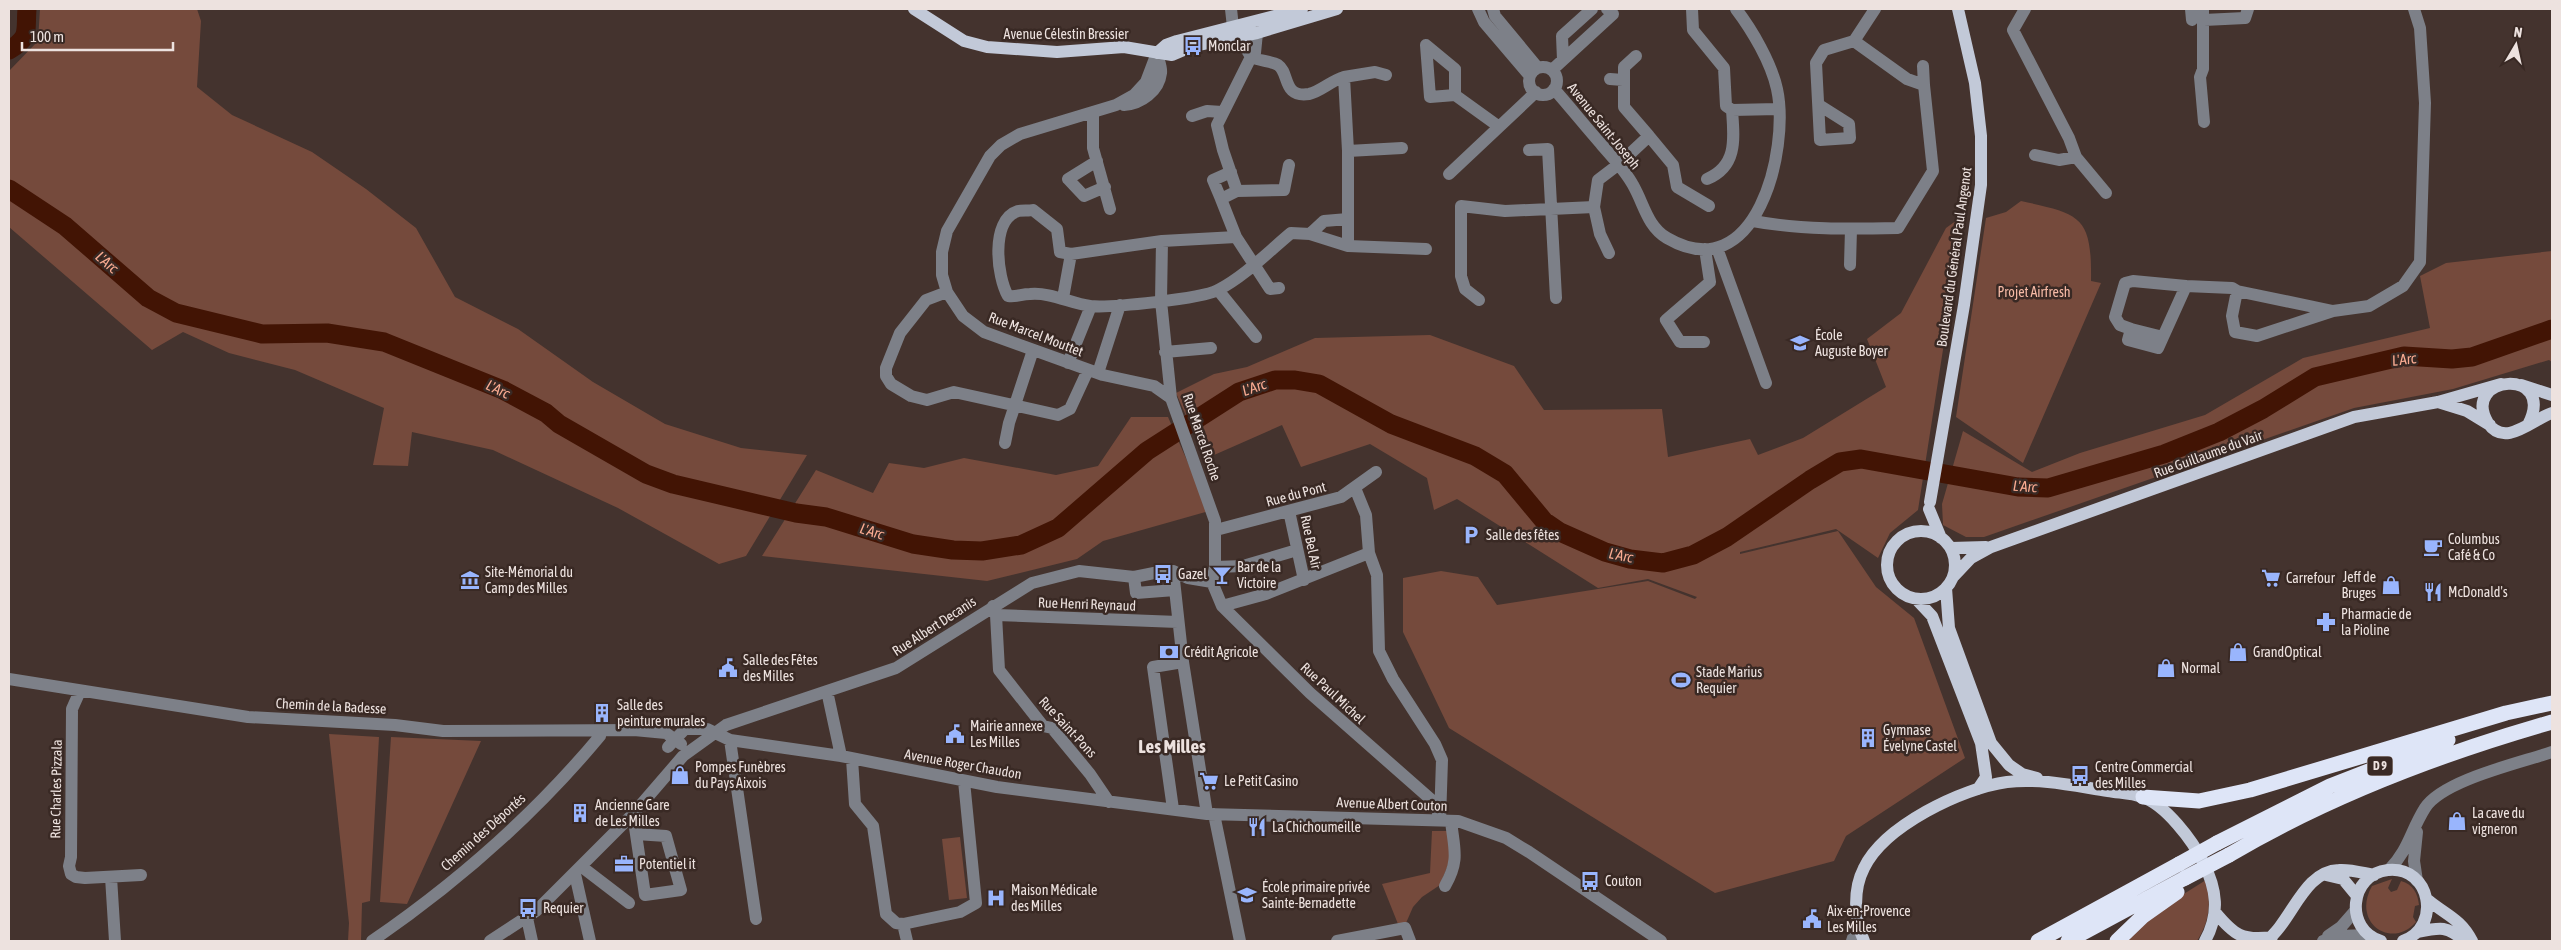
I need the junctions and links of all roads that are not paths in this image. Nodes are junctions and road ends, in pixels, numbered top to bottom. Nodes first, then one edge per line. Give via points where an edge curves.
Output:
1 (914, 9) edge
2 (932, 9) edge
3 (1232, 9) edge
4 (1302, 9) edge
5 (1337, 9) edge
6 (1478, 9) edge
7 (1493, 9) edge
8 (1592, 9) edge
9 (1607, 9) edge
10 (1692, 9) edge
11 (1736, 9) edge
12 (1875, 9) edge
13 (1958, 9) edge
14 (2025, 9) edge
15 (2248, 9) edge
16 (2414, 9) edge
17 (2197, 14) edge
18 (948, 30) junction
19 (1236, 32) junction
20 (1257, 32) junction
21 (1854, 41) junction
22 (1157, 53) junction
23 (1636, 56) dead end
24 (1252, 57) junction
25 (1563, 60) junction
26 (1923, 66) dead end
27 (1552, 70) junction
28 (1534, 72) junction
29 (1386, 75) dead end
30 (1344, 77) junction
31 (1924, 85) junction
32 (1554, 89) junction
33 (1536, 92) junction
34 (1455, 95) dead end
35 (1819, 105) dead end
36 (1778, 109) junction
37 (1732, 110) junction
38 (1222, 112) junction
39 (1093, 113) junction
40 (1192, 116) dead end
41 (2204, 122) dead end
42 (1498, 126) junction
43 (1649, 136) junction
44 (1402, 148) dead end
45 (1529, 150) dead end
46 (1348, 151) junction
47 (2036, 155) dead end
48 (2076, 157) junction
49 (1097, 161) junction
50 (1289, 164) dead end
51 (1619, 164) junction
52 (1231, 172) junction
53 (1448, 174) dead end
54 (1707, 180) dead end
55 (1105, 187) junction
56 (1237, 191) junction
57 (2106, 193) dead end
58 (1221, 199) junction
59 (1708, 206) dead end
60 (1594, 207) junction
61 (1552, 208) junction
62 (1110, 209) dead end
63 (1348, 219) junction
64 (1753, 221) junction
65 (1851, 229) junction
66 (1310, 234) junction
67 (1236, 237) junction
68 (1162, 241) junction
69 (1348, 246) junction
70 (1426, 248) dead end
71 (1711, 248) junction
72 (1609, 253) dead end
73 (1071, 254) junction
74 (1253, 264) junction
75 (1850, 266) dead end
76 (2186, 286) junction
77 (1278, 288) dead end
78 (1218, 290) junction
79 (2237, 291) junction
80 (947, 292) junction
81 (1063, 298) junction
82 (1556, 298) dead end
83 (1479, 300) dead end
84 (1161, 301) junction
85 (1120, 305) junction
86 (1091, 306) junction
87 (2333, 311) junction
88 (1256, 337) dead end
89 (1704, 342) dead end
90 (1211, 348) dead end
91 (1033, 350) junction
92 (1165, 352) junction
93 (1068, 363) junction
94 (1093, 371) junction
95 (1766, 383) dead end
96 (2501, 384) junction
97 (2519, 384) junction
98 (2552, 395) edge
99 (2438, 402) junction
100 (1173, 403) junction
101 (1016, 406) junction
102 (2552, 413) edge
103 (2490, 425) junction
104 (2528, 425) junction
105 (1005, 443) dead end
106 (1376, 472) dead end
107 (1355, 488) junction
108 (1930, 506) junction
109 (1289, 511) junction
110 (1216, 530) junction
111 (1914, 532) junction
112 (1941, 538) junction
113 (1991, 547) junction
114 (1951, 548) junction
115 (1296, 550) junction
116 (1369, 553) junction
117 (1215, 567) junction
118 (1173, 572) junction
119 (1954, 576) junction
120 (1134, 577) junction
121 (1304, 580) junction
122 (1212, 582) junction
123 (1946, 588) junction
124 (1175, 590) junction
125 (1916, 599) junction
126 (1222, 606) junction
127 (994, 610) junction
128 (1178, 622) junction
129 (1183, 662) junction
130 (9, 679) edge
131 (80, 691) junction
132 (827, 691) junction
133 (2552, 703) edge
134 (2552, 708) edge
135 (2552, 722) edge
136 (600, 731) junction
137 (714, 733) junction
138 (730, 740) junction
139 (672, 742) junction
140 (688, 751) junction
141 (2552, 752) edge
142 (847, 758) junction
143 (668, 772) junction
144 (964, 781) junction
145 (2061, 784) junction
146 (1978, 789) junction
147 (2143, 797) junction
148 (1109, 802) junction
149 (1173, 809) junction
150 (633, 814) junction
151 (1211, 814) junction
152 (1445, 820) junction
153 (2418, 822) junction
154 (636, 834) junction
155 (578, 870) junction
156 (2389, 870) junction
157 (141, 874) dead end
158 (2321, 874) junction
159 (2374, 875) junction
160 (111, 877) junction
161 (2418, 880) junction
162 (2187, 881) junction
163 (1444, 886) dead end
164 (2357, 896) junction
165 (2428, 900) junction
166 (629, 904) dead end
167 (2355, 911) junction
168 (2215, 912) junction
169 (528, 918) junction
170 (756, 919) dead end
171 (1858, 923) junction
172 (903, 924) junction
173 (2418, 932) junction
174 (2368, 935) junction
175 (2269, 939) edge
176 (116, 941) edge
177 (372, 941) edge
178 (490, 941) edge
179 (532, 941) edge
180 (590, 941) edge
181 (907, 941) edge
182 (1240, 941) edge
183 (1337, 941) edge
184 (1410, 941) edge
185 (1662, 941) edge
186 (1852, 941) edge
187 (1864, 941) edge
188 (2038, 941) edge
189 (2068, 941) edge
190 (2117, 941) edge
191 (2205, 941) edge
192 (2322, 941) edge
193 (2381, 941) edge
194 (2403, 941) edge
195 (2465, 941) edge
196 (2472, 941) edge

1 - 18 main road, Avenue Célestin Bressier
2 - 18 main road, Avenue Célestin Bressier
3 - 19 street
4 - 19 main road
5 - 20 main road
6 - 28 street via 1484,22
7 - 28 street
8 - 25 street via 1562,36
9 - 25 street via 1613,14
10 - 37 street via 1693,30 1724,68 1726,106
11 - 36 street via 1762,52 1777,89
12 - 21 street
13 - 108 main road, Boulevard du Général Paul Angenot via 1976,83 1982,167 1964,305
14 - 48 street via 2013,30 2070,138
15 - 17 street via 2246,18
16 - 87 street via 2420,28 2425,103 2420,262 2402,286 2369,306
17 - 41 street
18 - 22 main road, Avenue Célestin Bressier via 964,41 987,48 1057,52 1124,47
19 - 20 main road
19 - 22 main road via 1177,40
19 - 24 street
20 - 24 street
21 - 31 street via 1907,79
21 - 35 street via 1830,46 1820,55 1816,63
22 - 39 street, Rue Marcel Mouttet via 1146,82 1134,95
23 - 43 street via 1616,80 1624,107
24 - 30 street via 1277,65 1287,84 1296,92 1311,93
24 - 38 street
25 - 27 street
26 - 31 street
27 - 28 street
27 - 32 street via 1557,81
28 - 33 street via 1530,83
29 - 30 street via 1375,72
30 - 46 street
31 - 65 street via 1934,170 1898,228
32 - 33 street via 1544,94
32 - 51 street, Avenue Saint-Joseph
33 - 42 street
34 - 42 street
36 - 37 street
36 - 64 street via 1779,143 1769,184
37 - 54 street via 1734,146 1718,175
38 - 40 street via 1207,111
38 - 52 street via 1217,125
39 - 49 street via 1093,148
39 - 80 street, Rue Marcel Mouttet via 1020,134 990,156 947,231 942,252 942,275
42 - 53 street
43 - 51 street
43 - 59 street via 1673,165 1677,187
44 - 46 street
45 - 61 street via 1548,149
46 - 63 street
47 - 48 street via 2059,160
48 - 57 street
49 - 55 street
49 - 55 street via 1068,179 1084,196
50 - 56 street via 1284,190
51 - 60 street via 1598,180
51 - 71 street, Avenue Saint-Joseph via 1634,185 1653,226 1667,238 1692,247
52 - 56 street
52 - 58 street via 1213,180
55 - 62 street
56 - 58 street
58 - 67 street
60 - 61 street
60 - 72 street via 1600,234
61 - 82 street
61 - 83 street via 1506,211 1461,206 1461,276 1466,289
63 - 66 street via 1324,222
63 - 69 street
64 - 65 street
64 - 71 street via 1733,241
65 - 75 street
66 - 69 street
66 - 74 street via 1291,233
67 - 68 street
67 - 74 street
68 - 73 street
68 - 84 street, Rue Marcel Roche
69 - 70 street
71 - 89 street via 1710,282 1666,320 1680,342
71 - 95 street
73 - 81 street
73 - 81 street via 1060,252 1056,229 1033,210 1018,211 1006,219 999,234 1001,284 1008,296 1020,298 1030,294
74 - 77 street via 1270,289
74 - 78 street
76 - 76 street via 2158,348 2128,340 2131,329 2120,325 2115,317 2124,283
76 - 79 street
78 - 84 street
78 - 88 street
79 - 87 street
79 - 87 street via 2232,316 2235,332 2257,336
80 - 91 street, Rue Marcel Mouttet via 972,324 984,332
80 - 101 street via 926,300 900,333 889,358 886,376 895,388 926,400 954,392
81 - 86 street
84 - 85 street
84 - 92 street, Rue Marcel Roche
85 - 86 street
85 - 94 street
86 - 93 street
90 - 92 street
91 - 93 street, Rue Marcel Mouttet
91 - 101 street
92 - 100 street, Rue Marcel Roche
93 - 94 street, Rue Marcel Mouttet
94 - 100 street, Rue Marcel Mouttet via 1154,386
94 - 101 street via 1065,412 1051,414
96 - 97 main road
96 - 99 main road, Rue Guillaume du Vair
96 - 103 main road via 2491,389 2485,399 2484,414
97 - 98 main road
97 - 104 main road via 2533,400 2534,413
99 - 103 main road, Rue Guillaume du Vair via 2467,411
99 - 113 main road, Rue Guillaume du Vair via 2354,417
100 - 110 street, Rue Marcel Roche via 1209,501
101 - 105 street
102 - 104 main road
103 - 104 main road via 2505,433 2516,433
106 - 107 street, Rue du Pont
107 - 109 street, Rue du Pont via 1341,498
107 - 116 street via 1366,515
108 - 111 main road
108 - 112 main road
109 - 110 street, Rue du Pont
109 - 115 street, Rue Bel Air
110 - 117 street, Rue Marcel Roche
111 - 112 main road via 1928,532
111 - 125 main road via 1902,536 1894,544 1889,552 1887,570 1896,589
112 - 114 main road
113 - 114 main road, Rue Guillaume du Vair
113 - 119 main road, Rue Guillaume du Vair via 1971,558
114 - 119 main road
115 - 117 street via 1243,566
115 - 121 street, Rue Bel Air
116 - 121 street
116 - 152 street via 1377,575 1379,651 1392,679 1442,760
117 - 122 street, Rue Marcel Roche
118 - 120 street, Rue Albert Decanis
118 - 122 street
118 - 124 street
119 - 123 main road
120 - 124 street via 1136,593
120 - 127 street, Rue Albert Decanis via 1079,570 1032,582
121 - 126 street
122 - 126 street, Rue Paul Michel
123 - 125 main road via 1938,595
123 - 145 main road via 1949,628 1992,743 2009,765 2022,774
124 - 128 street
125 - 146 main road via 1932,616 1981,743 1986,777
126 - 152 street, Rue Paul Michel via 1310,693 1435,804
127 - 128 street, Rue Henri Reynaud
127 - 132 street, Rue Albert Decanis via 896,668
127 - 148 street, Rue Saint-Pons via 999,670 1043,726 1052,728
128 - 129 street
129 - 149 street via 1153,667
129 - 151 street
130 - 131 street, Chemin de la Badesse
131 - 136 street, Chemin de la Badesse via 248,717 395,724 442,730
131 - 160 street, Rue Charles Pizzala via 72,709 70,874 85,878
132 - 137 street, Rue Albert Decanis via 726,725
132 - 142 street
133 - 147 highway via 2497,716 2250,790 2199,801
134 - 188 highway, D 9, bridge via 2436,744 2330,786 2217,843
135 - 162 highway, D 9, bridge via 2454,752 2387,778 2265,834
136 - 139 street, Chemin de la Badesse via 666,733
136 - 177 street, Chemin des Déportés via 600,736 575,766 536,805 452,880
137 - 138 street, Avenue Roger Chaudon
137 - 139 street, Avenue Roger Chaudon via 707,729 685,729
137 - 140 street, Rue Albert Decanis
138 - 142 street, Avenue Roger Chaudon
138 - 170 street
139 - 140 street
139 - 143 street
140 - 143 street, Rue Albert Decanis
141 - 153 street via 2447,789 2432,799
142 - 144 street, Avenue Roger Chaudon
142 - 172 street via 855,804 873,826 886,914 896,923
143 - 150 street, Rue Albert Decanis
144 - 148 street, Avenue Roger Chaudon
144 - 172 street via 976,902 960,912
145 - 146 main road via 2007,782
145 - 147 main road
146 - 171 main road via 1938,806 1898,830 1871,856 1858,883
147 - 168 main road via 2178,826 2201,857 2214,887
148 - 149 street, Avenue Roger Chaudon
149 - 151 street, Avenue Roger Chaudon
150 - 154 street
150 - 155 street, Rue Albert Decanis
151 - 152 street, Avenue Albert Couton
151 - 182 street
152 - 163 street via 1456,858 1454,871
152 - 185 street, Avenue Albert Couton via 1506,838
153 - 156 street via 2402,857
153 - 161 street via 2414,862
154 - 154 street via 645,895 681,890 666,836
155 - 166 street
155 - 169 street, Rue Albert Decanis
155 - 180 street
156 - 159 main road
156 - 161 main road
157 - 160 street
158 - 159 main road via 2338,870
158 - 164 main road via 2343,879
158 - 175 main road via 2312,882 2281,929
159 - 164 main road via 2366,880
160 - 176 street
161 - 165 main road
162 - 189 highway, D 9
162 - 190 highway
164 - 167 main road
165 - 173 main road via 2425,923
165 - 196 main road via 2457,920
167 - 174 main road
167 - 192 street
168 - 175 main road via 2228,928 2241,937
168 - 191 main road
169 - 178 street, Rue Albert Decanis
169 - 179 street
171 - 186 street
171 - 187 main road
172 - 181 street
173 - 194 main road
173 - 195 main road via 2442,928 2451,930
174 - 192 street via 2339,936
174 - 193 main road
183 - 184 street via 1405,928

